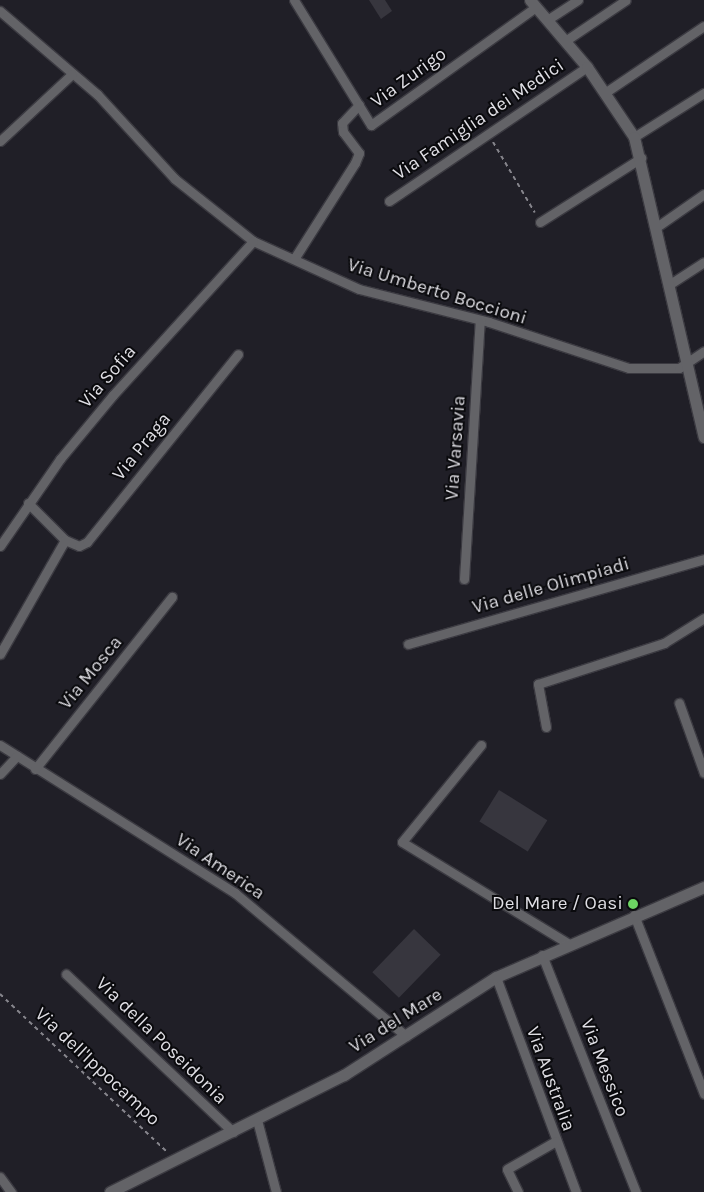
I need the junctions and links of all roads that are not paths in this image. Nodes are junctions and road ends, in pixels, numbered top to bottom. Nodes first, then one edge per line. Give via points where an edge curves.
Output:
1 (294, 0) edge
2 (578, 0) edge
3 (626, 0) edge
4 (534, 4) edge
5 (0, 11) edge
6 (547, 20) junction
7 (704, 26) edge
8 (564, 41) junction
9 (587, 66) junction
10 (72, 74) junction
11 (606, 92) junction
12 (704, 93) edge
13 (359, 105) junction
14 (634, 138) junction
15 (0, 141) edge
16 (641, 158) junction
17 (704, 194) edge
18 (389, 200) dead end
19 (540, 222) road end
20 (658, 226) junction
21 (254, 241) junction
22 (294, 259) junction
23 (704, 262) edge
24 (670, 284) junction
25 (480, 320) junction
26 (704, 351) edge
27 (238, 354) dead end
28 (687, 364) junction
29 (704, 437) edge
30 (28, 503) junction
31 (65, 540) junction
32 (0, 546) edge
33 (704, 559) edge
34 (464, 578) dead end
35 (172, 598) dead end
36 (704, 618) edge
37 (408, 644) dead end
38 (0, 654) edge
39 (680, 703) dead end
40 (546, 726) dead end
41 (0, 745) edge
42 (481, 745) dead end
43 (17, 756) junction
44 (35, 768) junction
45 (704, 773) edge
46 (0, 774) edge
47 (704, 886) edge
48 (634, 916) junction
49 (569, 944) junction
50 (542, 955) junction
51 (66, 974) dead end
52 (496, 977) junction
53 (406, 1036) junction
54 (704, 1094) edge
55 (257, 1120) junction
56 (232, 1132) junction
57 (556, 1142) junction
58 (0, 1177) edge
59 (11, 1192) edge
60 (110, 1192) edge
61 (276, 1192) edge
62 (518, 1192) edge
63 (576, 1192) edge
64 (636, 1192) edge

1 - 13 street, Via Zurigo
2 - 6 street
3 - 8 street
4 - 6 street
4 - 13 street, Via Zurigo via 371,125
5 - 10 street, Via Umberto Boccioni
6 - 8 street
7 - 11 street
8 - 9 street
9 - 11 street
9 - 18 street, Via Famiglia dei Medici
10 - 15 street
10 - 21 street, Via Umberto Boccioni via 97,94 175,179
11 - 14 street
12 - 14 street
13 - 22 street via 342,123 343,132 359,153 355,163
14 - 16 street
16 - 19 street
16 - 20 street
17 - 20 street
20 - 24 street
21 - 22 street, Via Umberto Boccioni
21 - 30 street, Via Sofia via 113,395
22 - 25 street, Via Umberto Boccioni via 359,289
23 - 24 street
24 - 28 street
25 - 28 street, Via Umberto Boccioni via 629,368
25 - 34 street, Via Varsavia
26 - 28 street
27 - 31 street, Via Praga via 87,542 79,546
28 - 29 street
30 - 31 street
30 - 32 street, Via Sofia
31 - 38 street
33 - 37 street, Via delle Olimpiadi
35 - 44 street, Via Mosca
36 - 40 street via 664,643 538,684
39 - 45 street
41 - 43 street, Via America
42 - 49 street via 402,842
43 - 44 street, Via America
43 - 46 street
44 - 53 street, Via America via 235,893
47 - 48 street, Via del Mare
48 - 49 street, Via del Mare
48 - 54 street
49 - 50 street, Via del Mare
50 - 52 street, Via del Mare
50 - 64 street, Via Messico
51 - 56 street, Via della Poseidonia
52 - 53 street, Via del Mare
52 - 57 street, Via Australia
53 - 55 street, Via del Mare
55 - 56 street, Via del Mare
55 - 61 street
56 - 60 street, Via del Mare
57 - 62 street via 507,1169
57 - 63 street, Via Australia
58 - 59 street

